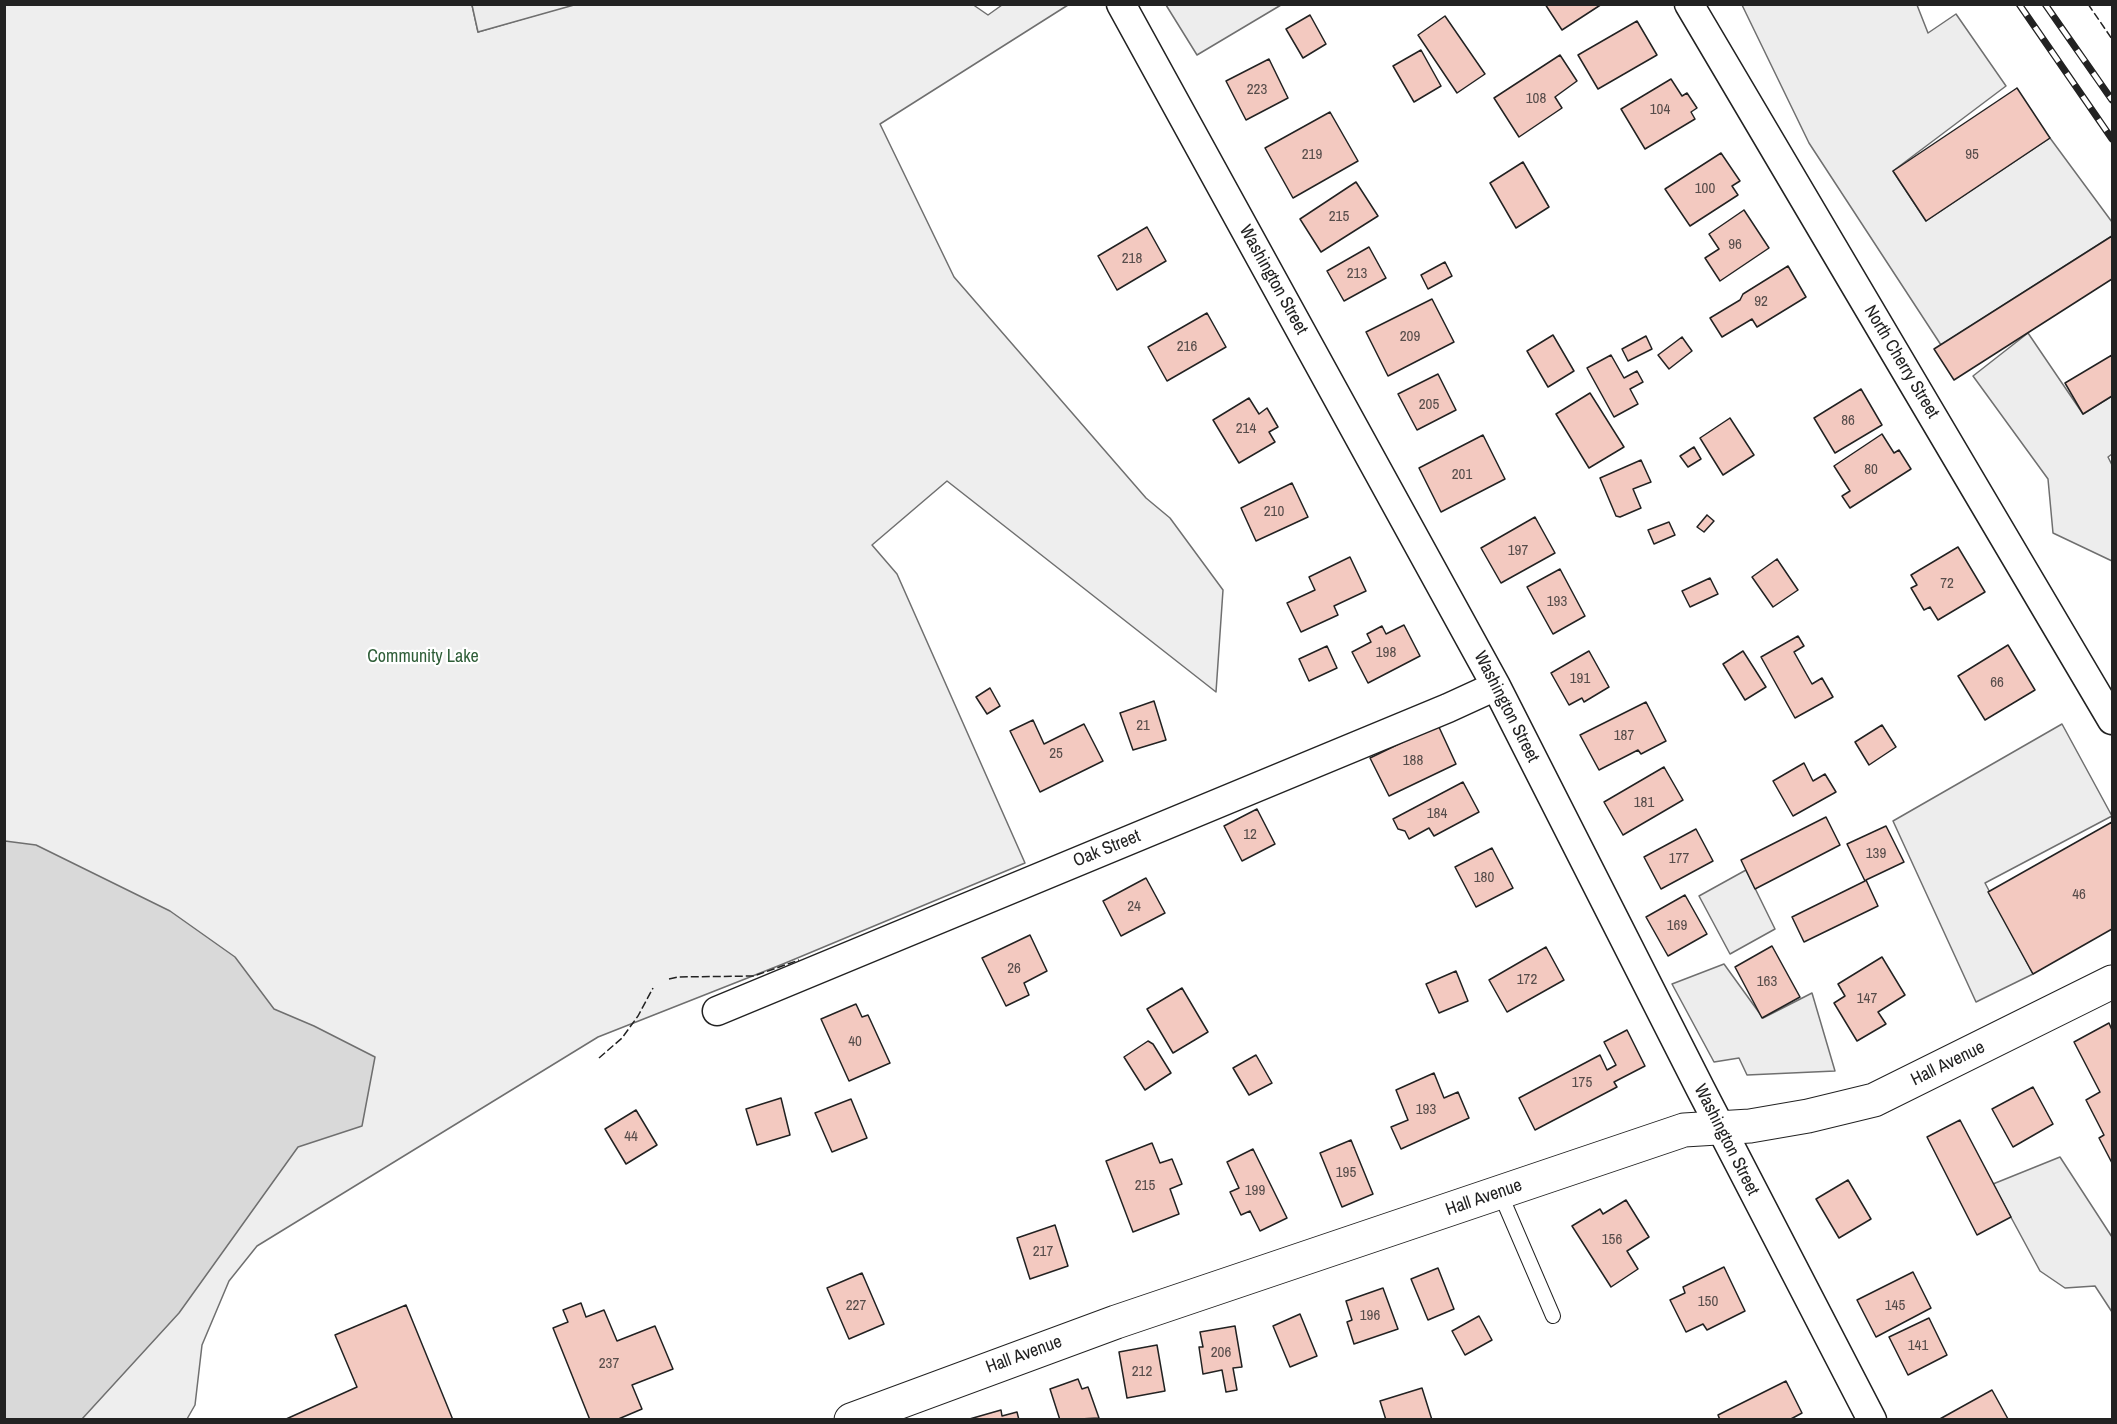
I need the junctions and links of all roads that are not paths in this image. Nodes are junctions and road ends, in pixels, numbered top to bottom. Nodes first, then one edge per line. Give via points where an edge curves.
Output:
1 (1121, 4) edge
2 (1689, 4) edge
3 (1496, 686) junction
4 (2112, 720) edge
5 (2112, 982) edge
6 (717, 1011) dead end
7 (1720, 1128) junction
8 (1500, 1193) junction
9 (1553, 1316) dead end
10 (851, 1419) edge
11 (1872, 1419) edge

1 - 3 street, Washington Street
2 - 4 street, North Cherry Street
3 - 6 street, Oak Street
3 - 7 street, Washington Street
5 - 7 main road, Hall Avenue via 1874,1100 1808,1116
7 - 8 main road, Hall Avenue via 1684,1130
7 - 11 street, Washington Street
8 - 9 lane
8 - 10 main road, Hall Avenue via 1116,1322

